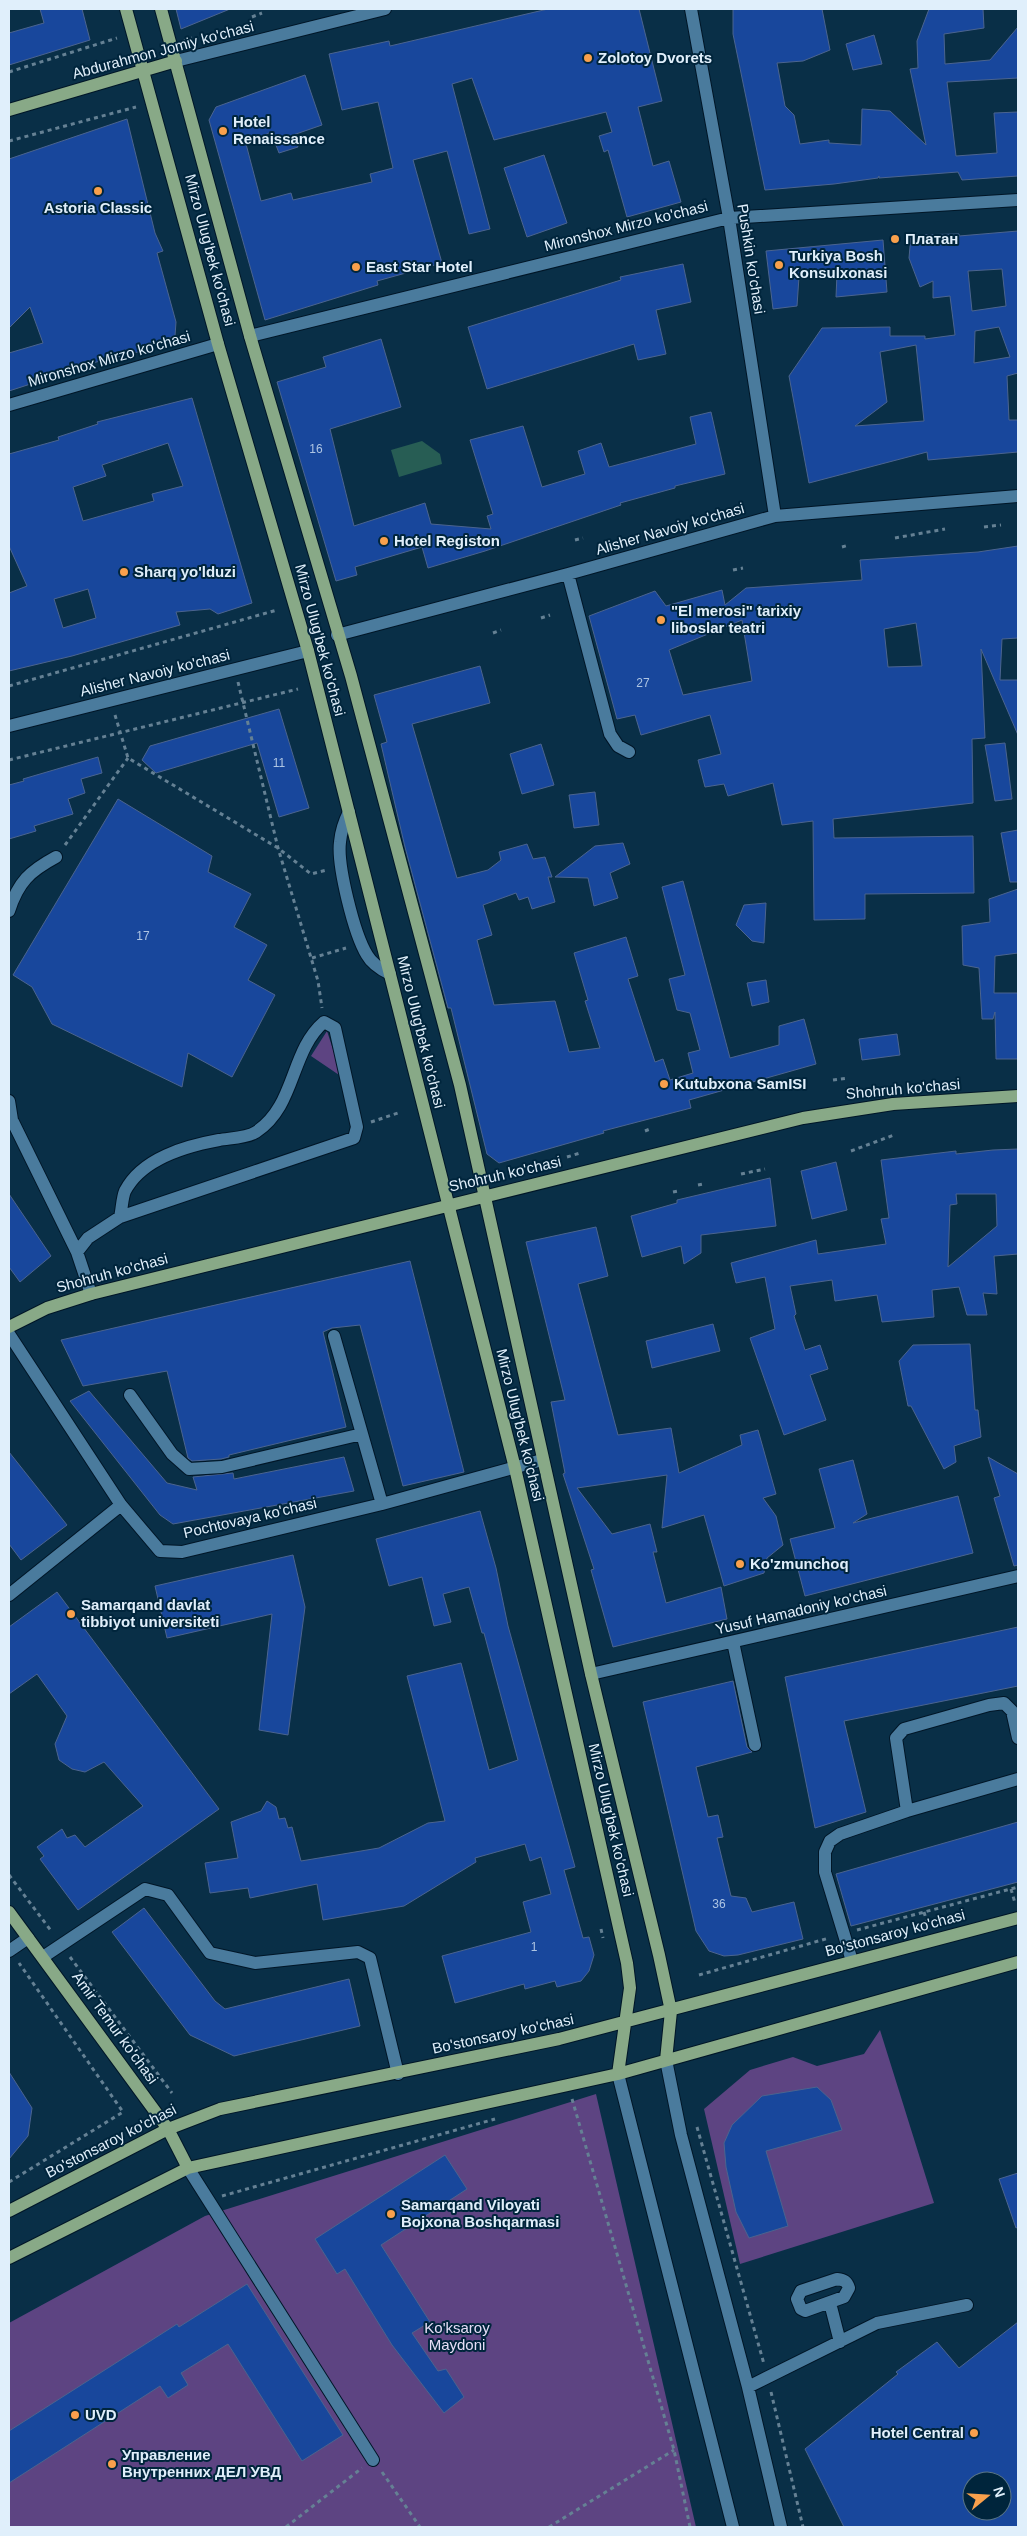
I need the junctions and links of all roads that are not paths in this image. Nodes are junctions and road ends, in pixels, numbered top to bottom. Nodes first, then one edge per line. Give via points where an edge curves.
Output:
1 (126, 9) edge
2 (161, 9) edge
3 (385, 9) edge
4 (691, 9) edge
5 (176, 61) junction
6 (144, 70) junction
7 (9, 110) edge
8 (1018, 200) edge
9 (728, 218) junction
10 (250, 336) junction
11 (218, 344) junction
12 (9, 405) edge
13 (1018, 496) edge
14 (775, 516) junction
15 (568, 574) junction
16 (337, 634) junction
17 (308, 652) junction
18 (9, 726) edge
19 (629, 752) dead end
20 (349, 812) junction
21 (56, 857) road end
22 (9, 911) edge
23 (390, 974) junction
24 (1018, 1096) edge
25 (9, 1101) edge
26 (485, 1196) junction
27 (450, 1204) junction
28 (120, 1216) junction
29 (77, 1252) junction
30 (91, 1294) junction
31 (9, 1327) edge
32 (9, 1334) edge
33 (334, 1336) dead end
34 (130, 1395) dead end
35 (362, 1434) junction
36 (542, 1460) junction
37 (515, 1468) junction
38 (382, 1504) junction
39 (121, 1505) junction
40 (1018, 1576) edge
41 (9, 1595) edge
42 (733, 1642) junction
43 (590, 1674) junction
44 (1018, 1738) edge
45 (755, 1744) dead end
46 (1018, 1779) edge
47 (907, 1811) junction
48 (9, 1912) edge
49 (1018, 1918) edge
50 (28, 1938) junction
51 (9, 1950) edge
52 (43, 1957) junction
53 (852, 1961) junction
54 (1018, 1962) edge
55 (671, 2011) junction
56 (624, 2023) junction
57 (666, 2060) junction
58 (398, 2074) junction
59 (618, 2074) junction
60 (168, 2129) junction
61 (188, 2168) junction
62 (9, 2212) edge
63 (9, 2258) edge
64 (830, 2303) dead end
65 (967, 2305) dead end
66 (840, 2342) junction
67 (748, 2387) junction
68 (374, 2460) road end
69 (733, 2527) edge
70 (782, 2527) edge

1 - 6 main road, Mirzo Ulug'bek ko'chasi
2 - 5 main road, Mirzo Ulug'bek ko'chasi
3 - 5 street, Abdurahmon Jomiy ko'chasi
4 - 9 street, Pushkin ko'chasi
5 - 6 main road, Abdurahmon Jomiy ko'chasi
5 - 10 main road, Mirzo Ulug'bek ko'chasi
6 - 7 main road, Abdurahmon Jomiy ko'chasi
6 - 11 main road, Mirzo Ulug'bek ko'chasi
8 - 9 street, Mironshox Mirzo ko'chasi
9 - 10 street, Mironshox Mirzo ko'chasi
9 - 14 street, Pushkin ko'chasi
10 - 16 main road, Mirzo Ulug'bek ko'chasi
11 - 12 street, Mironshox Mirzo ko'chasi
11 - 17 main road, Mirzo Ulug'bek ko'chasi
13 - 14 street, Alisher Navoiy ko'chasi
14 - 15 street, Alisher Navoiy ko'chasi
15 - 16 street, Alisher Navoiy ko'chasi
15 - 19 street via 610,734 618,746
16 - 26 main road, Mirzo Ulug'bek ko'chasi via 460,1085
17 - 18 street, Alisher Navoiy ko'chasi
17 - 20 main road, Mirzo Ulug'bek ko'chasi
20 - 23 main road, Mirzo Ulug'bek ko'chasi
20 - 23 street via 339,844 350,905 366,954 378,968
21 - 22 street via 34,869 22,882
23 - 27 main road, Mirzo Ulug'bek ko'chasi
24 - 26 main road, Shohruh ko'chasi via 848,1109
25 - 29 street via 12,1120
26 - 27 main road, Shohruh ko'chasi
26 - 36 main road, Mirzo Ulug'bek ko'chasi
27 - 30 main road, Shohruh ko'chasi
27 - 37 main road, Mirzo Ulug'bek ko'chasi
28 - 28 street via 354,1138 357,1127 335,1028 324,1022 312,1032 282,1106 255,1134 166,1154 137,1174 125,1192
28 - 29 street via 88,1238
29 - 30 street
30 - 31 main road, Shohruh ko'chasi via 47,1308
32 - 39 street, Pochtovaya ko'chasi
33 - 35 street
34 - 35 street via 172,1454 189,1468 222,1467
35 - 38 street
36 - 37 street, Pochtovaya ko'chasi
36 - 43 main road, Mirzo Ulug'bek ko'chasi
37 - 38 street, Pochtovaya ko'chasi
37 - 56 main road, Mirzo Ulug'bek ko'chasi via 626,1963 630,1988
38 - 39 street, Pochtovaya ko'chasi via 182,1552 160,1551
39 - 41 street
40 - 42 street, Yusuf Hamadoniy ko'chasi
42 - 43 street, Yusuf Hamadoniy ko'chasi
42 - 45 street
43 - 55 main road, Mirzo Ulug'bek ko'chasi
44 - 47 street via 1012,1711 1004,1703 904,1729 896,1738
46 - 47 street
47 - 53 street via 840,1834 830,1841 825,1852 828,1884
48 - 50 main road, Amir Temur ko'chasi
49 - 53 main road, Bo'stonsaroy ko'chasi
50 - 51 street
50 - 52 main road, Amir Temur ko'chasi
52 - 58 street via 145,1889 168,1895 210,1953 255,1963 358,1952 370,1958
52 - 60 main road, Amir Temur ko'chasi
53 - 55 main road, Bo'stonsaroy ko'chasi
54 - 57 main road
55 - 56 main road, Bo'stonsaroy ko'chasi
55 - 57 main road, Mirzo Ulug'bek ko'chasi
56 - 58 main road, Bo'stonsaroy ko'chasi
56 - 59 main road, Mirzo Ulug'bek ko'chasi
57 - 59 main road
57 - 67 street via 681,2135
58 - 60 main road, Bo'stonsaroy ko'chasi via 220,2108
59 - 61 main road
59 - 69 street
60 - 61 main road, Amir Temur ko'chasi
60 - 62 main road, Bo'stonsaroy ko'chasi
61 - 63 main road
61 - 68 street
64 - 66 street
65 - 66 street via 877,2323
66 - 67 street
67 - 70 street

